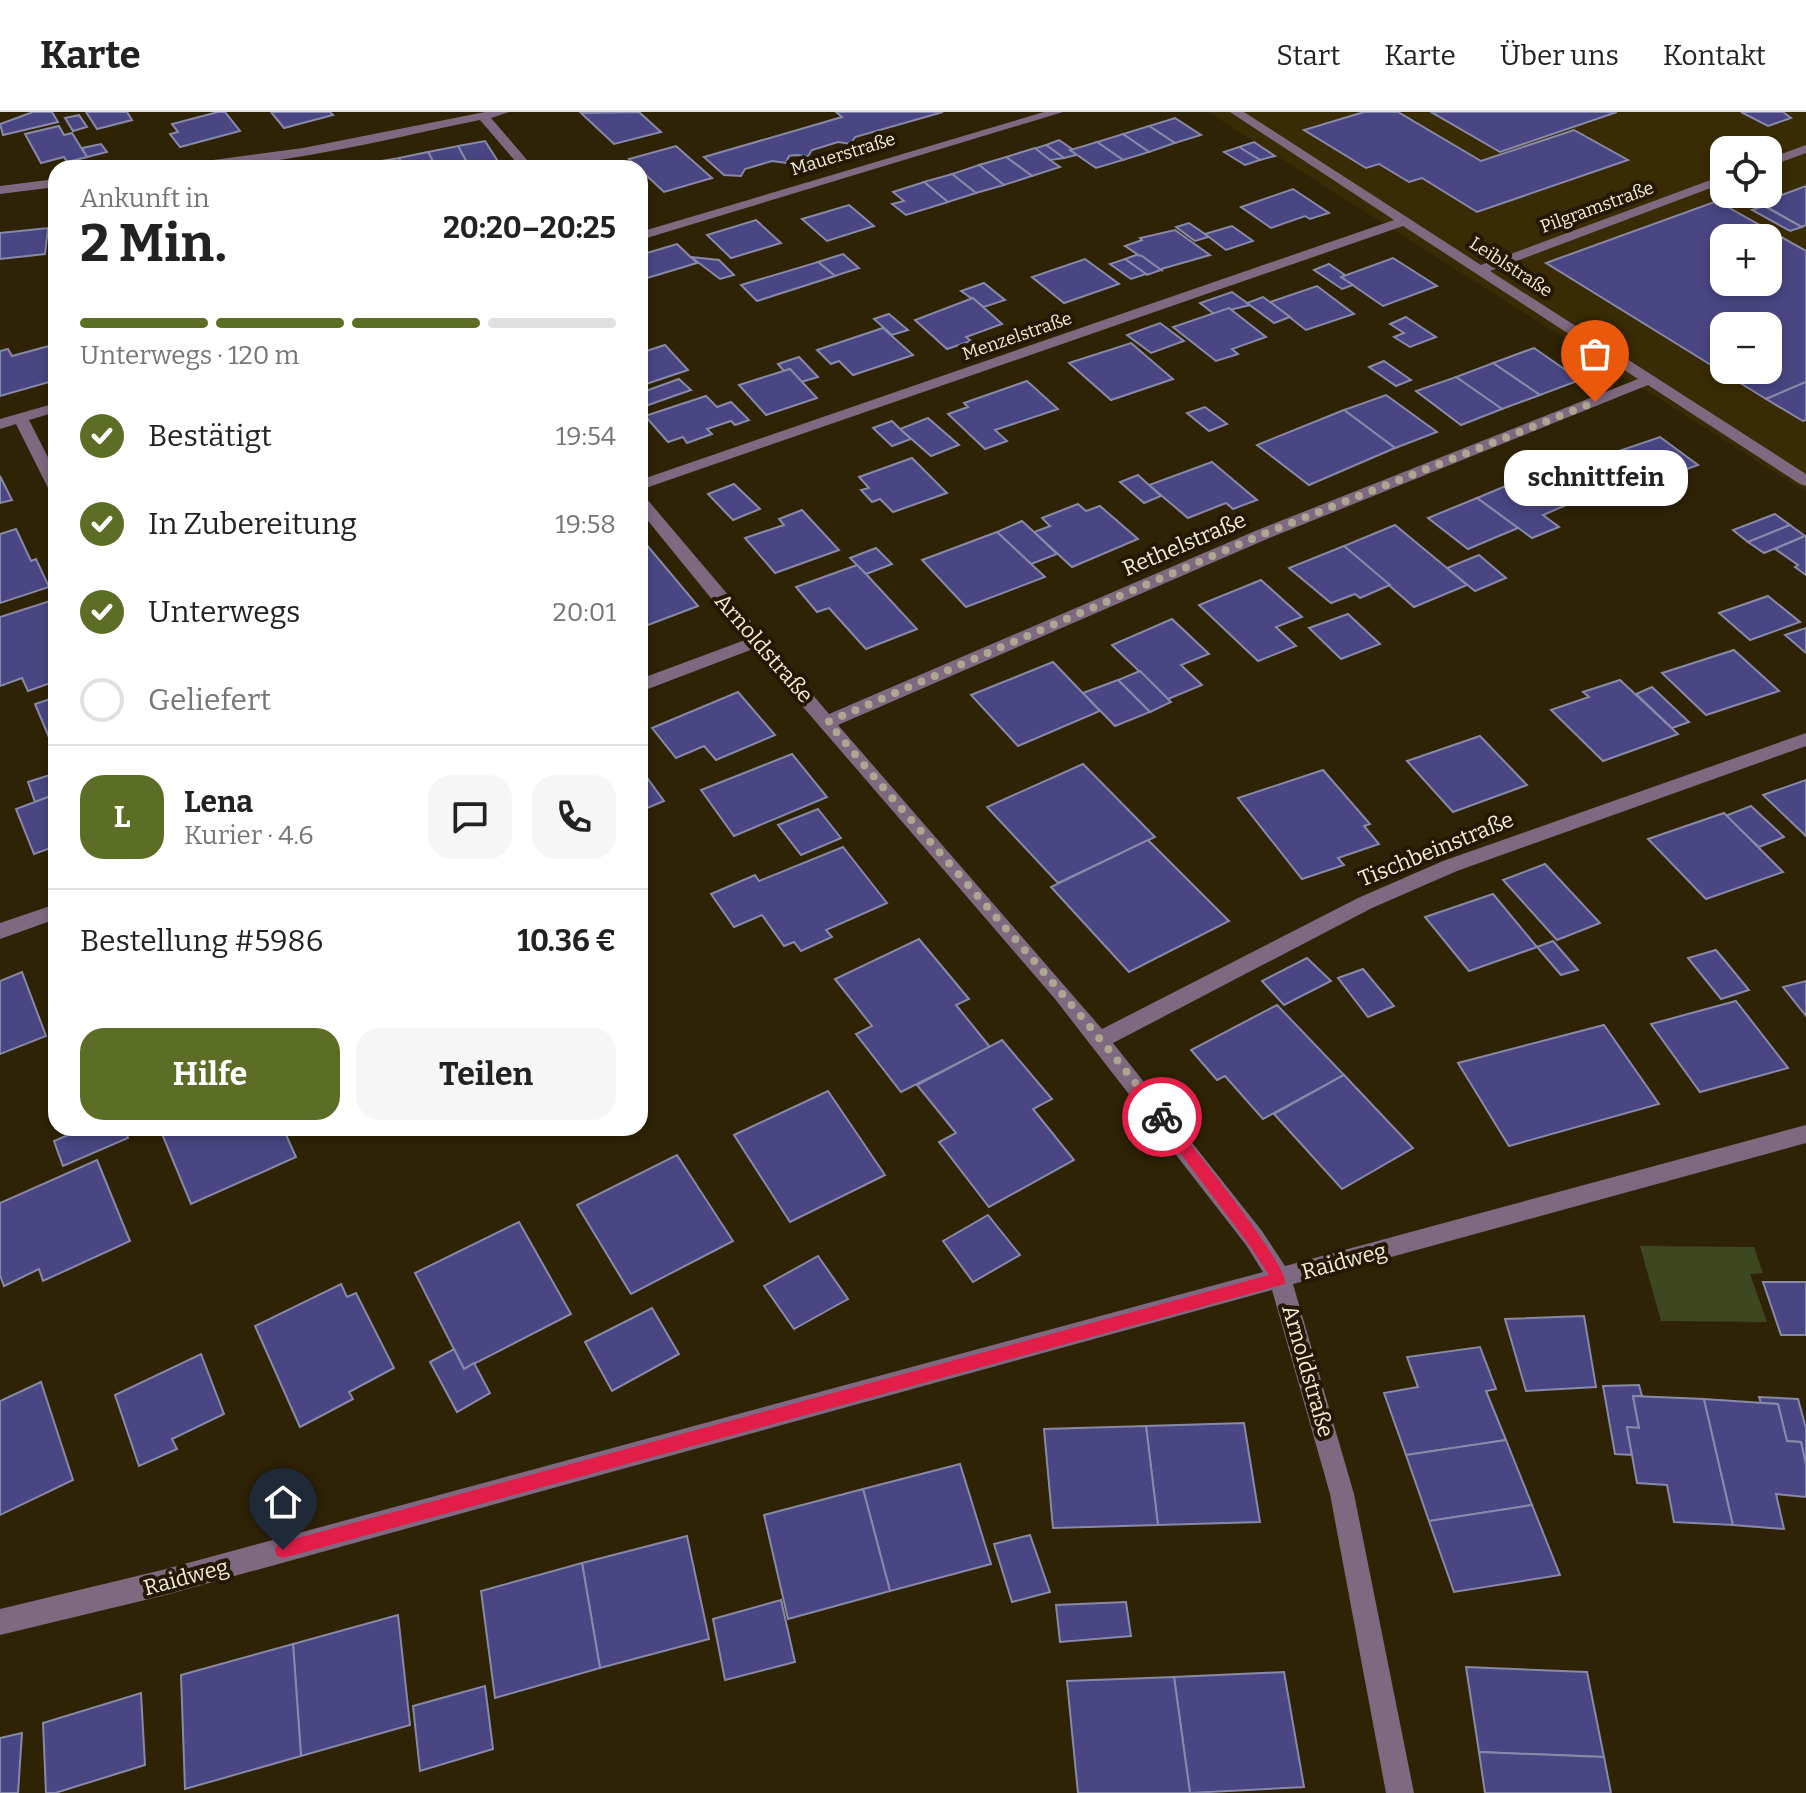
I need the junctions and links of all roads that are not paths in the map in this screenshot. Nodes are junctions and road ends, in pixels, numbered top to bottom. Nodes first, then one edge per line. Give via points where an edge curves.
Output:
1 (503, 112) edge
2 (1057, 112) edge
3 (1236, 112) edge
4 (484, 117) junction
5 (1806, 149) edge
6 (1782, 158) edge
7 (243, 160) edge
8 (521, 160) edge
9 (48, 184) edge
10 (1710, 184) edge
11 (0, 190) edge
12 (1405, 221) junction
13 (648, 234) edge
14 (1482, 269) junction
15 (1651, 379) junction
16 (48, 409) edge
17 (20, 418) junction
18 (0, 424) edge
19 (48, 472) edge
20 (1806, 481) edge
21 (648, 482) edge
22 (648, 511) edge
23 (756, 642) junction
24 (648, 683) edge
25 (828, 722) junction
26 (1806, 739) edge
27 (48, 914) edge
28 (0, 931) edge
29 (1100, 1040) junction
30 (1806, 1134) edge
31 (1280, 1279) junction
32 (0, 1622) edge
33 (1400, 1793) edge

1 - 4 street
2 - 13 street, Mauerstraße
3 - 12 street, Leiblstraße
4 - 7 street
4 - 8 street
5 - 6 street
9 - 11 street
10 - 14 street, Pilgramstraße
12 - 14 street, Leiblstraße
12 - 21 street, Menzelstraße
14 - 15 street, Leiblstraße
15 - 20 street, Leiblstraße
15 - 25 street, Rethelstraße via 1261,535
16 - 17 street
17 - 18 street
17 - 19 street
22 - 23 street, Arnoldstraße
23 - 24 street
23 - 25 street, Arnoldstraße
25 - 29 street, Arnoldstraße
26 - 29 street, Tischbeinstraße via 1436,872 1365,903
27 - 28 street
29 - 31 street, Arnoldstraße
30 - 31 street, Raidweg
31 - 32 street, Raidweg via 162,1583
31 - 33 street, Arnoldstraße via 1342,1494

